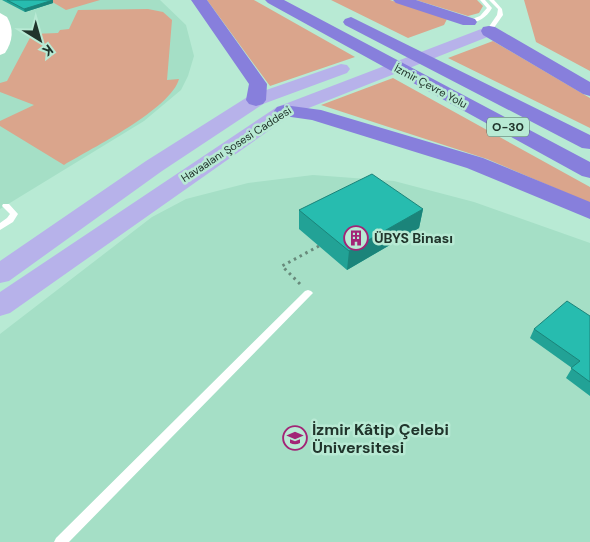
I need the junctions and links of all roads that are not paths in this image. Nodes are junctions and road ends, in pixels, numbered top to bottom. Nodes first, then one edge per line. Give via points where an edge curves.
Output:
1 (199, 0) edge
2 (272, 0) edge
3 (401, 0) edge
4 (482, 0) edge
5 (491, 0) edge
6 (335, 14) dead end
7 (0, 17) edge
8 (469, 22) junction
9 (489, 31) junction
10 (0, 50) edge
11 (590, 90) edge
12 (256, 100) junction
13 (284, 110) junction
14 (590, 143) edge
15 (590, 171) edge
16 (6, 206) dead end
17 (590, 211) edge
18 (0, 227) edge
19 (0, 274) edge
20 (308, 293) road end
21 (0, 306) edge
22 (60, 542) edge

1 - 12 highway via 258,84
2 - 15 highway, İzmir Çevre Yolu / O-30
3 - 8 highway
4 - 8 lane, Havaalanı Şosesi Caddesi via 490,8 488,12 482,18
5 - 9 lane via 500,10 500,15
6 - 14 highway, İzmir Çevre Yolu / O-30
7 - 10 street via 5,37
8 - 9 main road
8 - 12 main road, Havaalanı Şosesi Caddesi
9 - 11 highway
9 - 13 main road, Havaalanı Şosesi Caddesi
12 - 19 main road, Havaalanı Şosesi Caddesi via 154,166
13 - 17 highway via 314,114 475,164
13 - 21 main road, Havaalanı Şosesi Caddesi
16 - 18 lane via 14,214
20 - 22 lane

